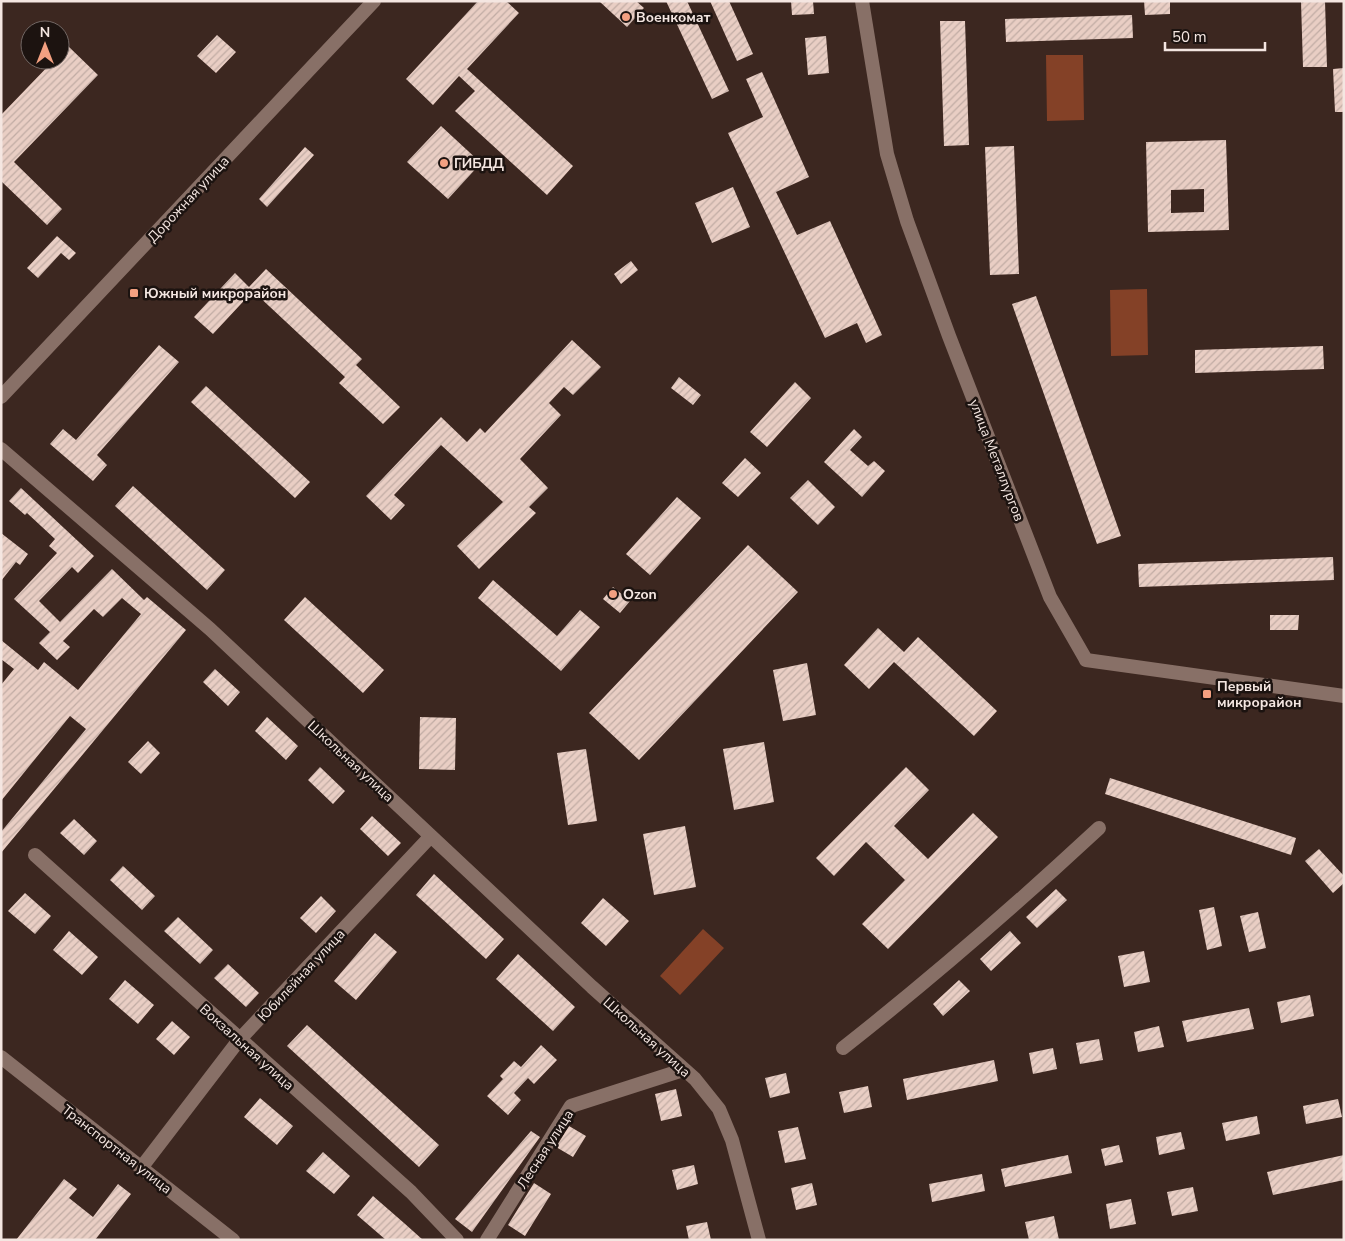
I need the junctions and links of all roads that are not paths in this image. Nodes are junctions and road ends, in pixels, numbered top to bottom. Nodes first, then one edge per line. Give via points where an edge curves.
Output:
1 (374, 1) edge
2 (862, 1) edge
3 (1, 397) edge
4 (1, 449) edge
5 (1344, 696) edge
6 (1099, 828) dead end
7 (431, 836) junction
8 (35, 855) dead end
9 (239, 1040) junction
10 (843, 1048) dead end
11 (1, 1057) edge
12 (683, 1070) junction
13 (141, 1168) junction
14 (233, 1240) edge
15 (457, 1240) edge
16 (487, 1240) edge
17 (759, 1240) edge

1 - 3 street, Дорожная улица
2 - 5 street, улица Металлургов via 887,154 907,221 1050,597 1086,660
4 - 7 street, Школьная улица via 210,629
6 - 10 street via 1011,909
7 - 9 street, Юбилейная улица
7 - 12 street, Школьная улица
8 - 9 street, Вокзальная улица
9 - 13 street, Юбилейная улица
9 - 15 street, Вокзальная улица via 411,1192
11 - 13 street, Транспортная улица
12 - 16 street, Лесная улица via 572,1106
12 - 17 street, Школьная улица via 695,1079 719,1109 732,1140
13 - 14 street, Транспортная улица

